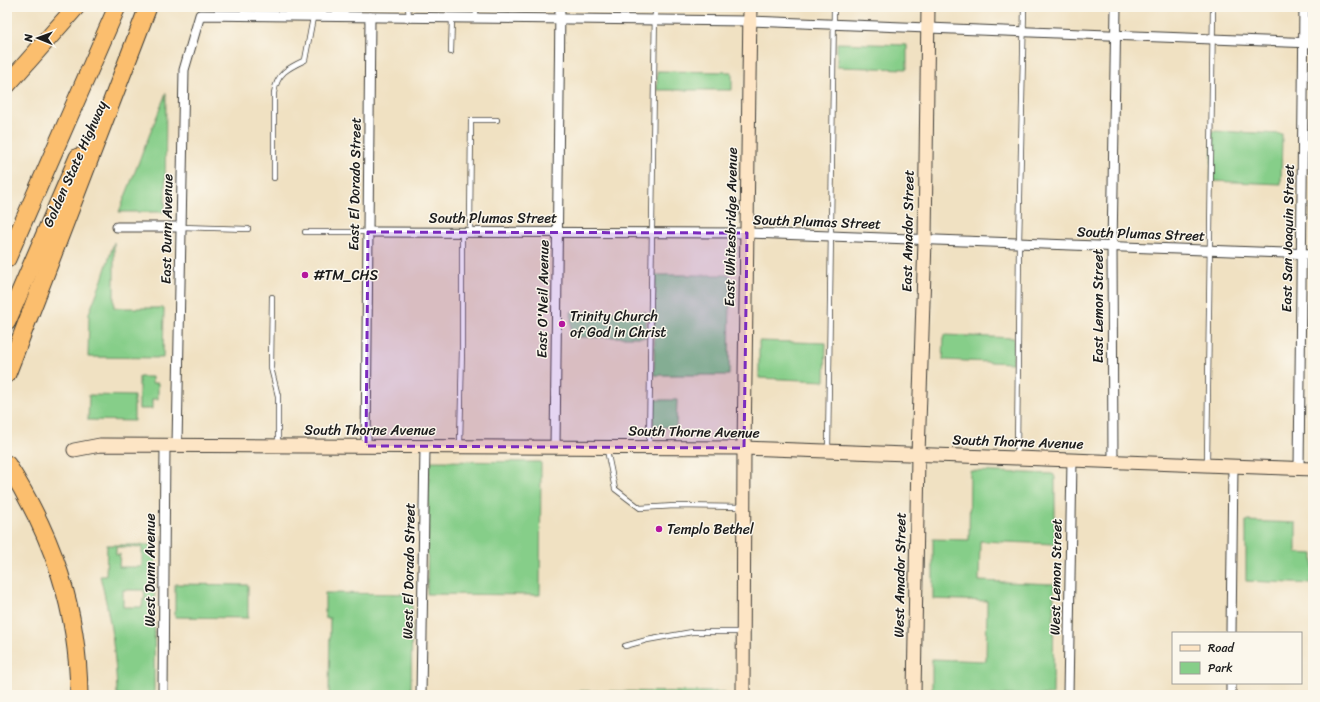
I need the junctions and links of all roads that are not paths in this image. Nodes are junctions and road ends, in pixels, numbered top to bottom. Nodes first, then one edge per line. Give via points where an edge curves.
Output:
1 (76, 7) edge
2 (117, 7) edge
3 (145, 7) edge
4 (148, 7) edge
5 (315, 7) edge
6 (408, 7) edge
7 (476, 7) edge
8 (560, 7) edge
9 (655, 7) edge
10 (750, 7) edge
11 (834, 7) edge
12 (928, 7) edge
13 (1024, 7) edge
14 (1116, 7) edge
15 (1213, 7) edge
16 (1304, 7) edge
17 (314, 17) junction
18 (370, 17) junction
19 (409, 18) junction
20 (452, 18) junction
21 (476, 18) junction
22 (560, 20) junction
23 (655, 21) junction
24 (750, 21) junction
25 (63, 23) junction
26 (833, 25) junction
27 (928, 29) junction
28 (1023, 32) junction
29 (1116, 36) junction
30 (1212, 39) junction
31 (1309, 43) edge
32 (451, 52) dead end
33 (7, 72) edge
34 (7, 84) edge
35 (497, 120) dead end
36 (274, 178) dead end
37 (117, 227) dead end
38 (182, 227) junction
39 (248, 229) dead end
40 (305, 232) dead end
41 (368, 232) junction
42 (466, 232) junction
43 (557, 232) junction
44 (651, 233) junction
45 (747, 233) junction
46 (830, 236) junction
47 (925, 240) junction
48 (1019, 244) junction
49 (1112, 247) junction
50 (1210, 251) junction
51 (1302, 254) junction
52 (1313, 254) edge
53 (7, 259) edge
54 (272, 297) dead end
55 (7, 322) edge
56 (7, 374) edge
57 (171, 445) junction
58 (278, 446) junction
59 (366, 446) junction
60 (425, 447) junction
61 (460, 447) junction
62 (555, 447) junction
63 (606, 448) junction
64 (649, 448) junction
65 (744, 448) junction
66 (74, 450) dead end
67 (828, 451) junction
68 (918, 455) junction
69 (1017, 458) junction
70 (1072, 460) junction
71 (1113, 462) junction
72 (7, 464) edge
73 (1207, 465) junction
74 (1233, 466) junction
75 (1299, 469) junction
76 (1313, 469) edge
77 (744, 508) junction
78 (744, 632) junction
79 (1231, 632) edge
80 (626, 646) dead end
81 (1231, 684) edge
82 (79, 695) edge
83 (163, 695) edge
84 (421, 695) edge
85 (743, 695) edge
86 (914, 695) edge
87 (1068, 695) edge
88 (1230, 695) edge

1 - 25 highway
2 - 53 highway, Golden State Highway
3 - 55 highway, Golden State Highway
4 - 56 highway
5 - 17 lane
6 - 19 lane
7 - 21 lane
8 - 22 street, East O'Neil Avenue
9 - 23 lane
10 - 24 main road, East Whitesbridge Avenue
11 - 26 lane
12 - 27 main road, East Amador Street
13 - 28 lane
14 - 29 street, East Lemon Street
15 - 30 lane
16 - 31 street, East San Joaquin Street
17 - 18 street
17 - 36 lane via 305,60 280,75 275,85
17 - 38 street, East Dunn Avenue via 200,15 184,70
18 - 19 street
18 - 41 street, East El Dorado Street
19 - 20 street
20 - 21 street
20 - 32 lane
21 - 22 street
22 - 23 street
22 - 43 street, East O'Neil Avenue
23 - 24 street
23 - 44 lane
24 - 26 street
24 - 45 main road, East Whitesbridge Avenue
25 - 33 highway
25 - 34 highway
26 - 27 street
26 - 46 lane
27 - 28 street
27 - 47 main road, East Amador Street
28 - 29 street
28 - 48 lane
29 - 30 street
29 - 49 street, East Lemon Street
30 - 31 street
30 - 50 lane
31 - 51 street, East San Joaquin Street
35 - 42 lane via 471,120
37 - 38 street
38 - 39 lane
38 - 57 street, East Dunn Avenue
40 - 41 lane
41 - 42 street, South Plumas Street
41 - 59 street, East El Dorado Street
42 - 43 street, South Plumas Street
42 - 61 lane
43 - 44 street, South Plumas Street
43 - 62 street, East O'Neil Avenue
44 - 45 street, South Plumas Street
44 - 64 lane
45 - 46 street, South Plumas Street
45 - 65 main road, East Whitesbridge Avenue
46 - 47 street, South Plumas Street
46 - 67 lane
47 - 48 street, South Plumas Street
47 - 68 main road, East Amador Street
48 - 49 street, South Plumas Street
48 - 69 lane
49 - 50 street, South Plumas Street
49 - 71 street, East Lemon Street
50 - 51 street, South Plumas Street
50 - 73 lane
51 - 52 street, South Plumas Street
51 - 75 street, East San Joaquin Street
54 - 58 lane via 270,368 278,396
57 - 58 main road, South Thorne Avenue
57 - 66 main road, South Thorne Avenue via 100,445
57 - 83 street, West Dunn Avenue
58 - 59 main road, South Thorne Avenue
59 - 60 main road, South Thorne Avenue
60 - 61 main road, South Thorne Avenue
60 - 84 street, West El Dorado Street
61 - 62 main road, South Thorne Avenue
62 - 63 main road, South Thorne Avenue
63 - 64 main road, South Thorne Avenue
63 - 77 lane via 615,489 640,508
64 - 65 main road, South Thorne Avenue
65 - 67 main road, South Thorne Avenue
65 - 77 main road, East Whitesbridge Avenue
67 - 68 main road, South Thorne Avenue
68 - 69 main road, South Thorne Avenue
68 - 86 main road, West Amador Street
69 - 70 main road, South Thorne Avenue
70 - 71 main road, South Thorne Avenue
70 - 87 street, West Lemon Street
71 - 73 main road, South Thorne Avenue
72 - 82 highway via 40,520 54,553 70,613 76,649
73 - 74 main road, South Thorne Avenue
74 - 75 main road, South Thorne Avenue
74 - 79 street
75 - 76 main road, South Thorne Avenue
77 - 78 main road, East Whitesbridge Avenue
78 - 80 lane via 692,632
78 - 85 main road, East Whitesbridge Avenue
81 - 88 street

